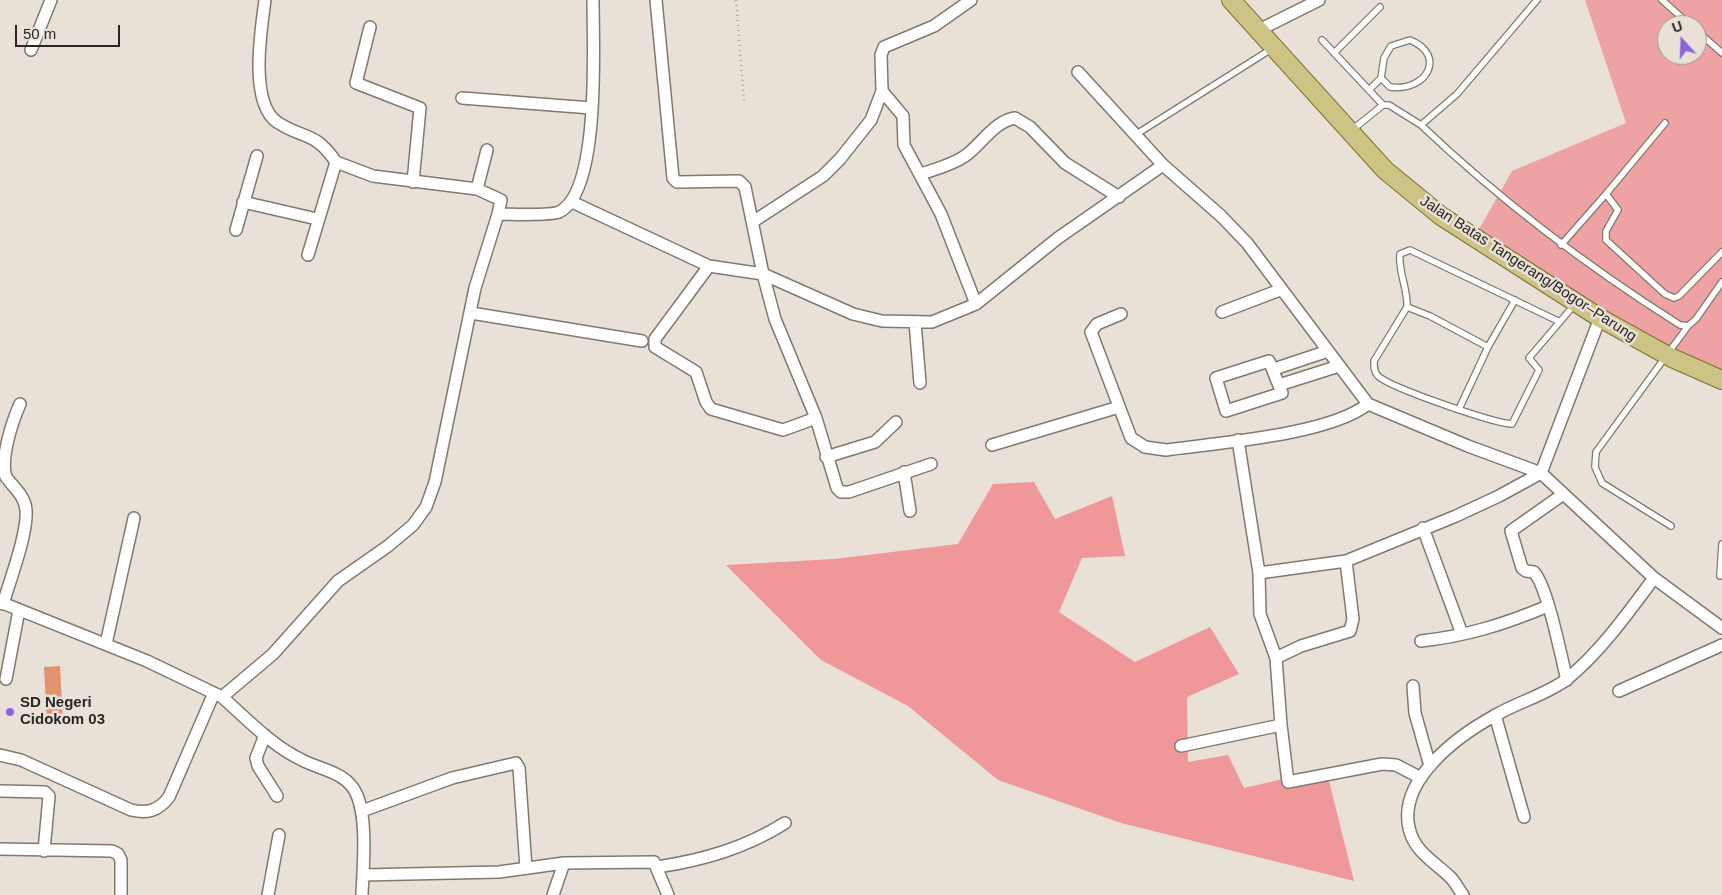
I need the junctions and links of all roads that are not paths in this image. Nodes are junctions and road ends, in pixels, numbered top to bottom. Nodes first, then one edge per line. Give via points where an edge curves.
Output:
1 (51, 0) edge
2 (264, 0) edge
3 (592, 0) edge
4 (656, 0) edge
5 (971, 0) edge
6 (1319, 0) edge
7 (1537, 0) edge
8 (1662, 0) edge
9 (1234, 1) edge
10 (1380, 6) dead end
11 (1679, 15) edge
12 (370, 27) dead end
13 (1259, 30) junction
14 (1322, 40) dead end
15 (1707, 40) edge
16 (1274, 47) junction
17 (31, 50) dead end
18 (1334, 53) junction
19 (1722, 53) edge
20 (1078, 72) dead end
21 (1381, 78) junction
22 (1370, 89) junction
23 (882, 91) junction
24 (462, 98) dead end
25 (1383, 105) junction
26 (591, 108) junction
27 (1665, 123) dead end
28 (1421, 125) junction
29 (1350, 132) junction
30 (1135, 135) junction
31 (487, 150) dead end
32 (257, 156) dead end
33 (336, 162) junction
34 (1163, 165) junction
35 (921, 174) junction
36 (413, 182) junction
37 (478, 189) junction
38 (1606, 194) junction
39 (1119, 197) junction
40 (244, 202) junction
41 (572, 202) junction
42 (498, 214) junction
43 (317, 219) junction
44 (754, 221) junction
45 (236, 230) dead end
46 (1561, 245) junction
47 (1722, 252) edge
48 (308, 255) dead end
49 (709, 266) junction
50 (763, 274) junction
51 (1722, 282) edge
52 (1280, 290) junction
53 (1515, 300) junction
54 (1577, 302) junction
55 (976, 304) junction
56 (1407, 307) junction
57 (1222, 312) dead end
58 (471, 313) junction
59 (1121, 314) dead end
60 (1600, 318) junction
61 (915, 322) junction
62 (1560, 322) junction
63 (1688, 326) junction
64 (642, 341) dead end
65 (1488, 347) junction
66 (1328, 351) junction
67 (1668, 356) junction
68 (1339, 366) junction
69 (1274, 369) junction
70 (1722, 380) edge
71 (920, 384) dead end
72 (1279, 385) junction
73 (20, 404) dead end
74 (1368, 404) junction
75 (1119, 407) junction
76 (1458, 409) junction
77 (816, 418) junction
78 (896, 422) dead end
79 (1238, 440) junction
80 (992, 445) dead end
81 (826, 457) junction
82 (931, 464) dead end
83 (904, 472) junction
84 (1541, 473) junction
85 (1562, 495) junction
86 (910, 511) dead end
87 (134, 518) dead end
88 (1671, 526) dead end
89 (1423, 528) junction
90 (1722, 544) edge
91 (1346, 561) junction
92 (1259, 573) junction
93 (1720, 576) dead end
94 (1654, 578) junction
95 (1, 603) edge
96 (1548, 606) junction
97 (19, 610) junction
98 (1722, 628) edge
99 (1462, 634) junction
100 (1421, 641) dead end
101 (106, 644) junction
102 (1722, 645) edge
103 (1276, 658) junction
104 (6, 679) dead end
105 (1566, 680) junction
106 (1413, 686) dead end
107 (1619, 691) dead end
108 (218, 695) junction
109 (1496, 715) junction
110 (1281, 726) junction
111 (264, 735) junction
112 (1181, 746) dead end
113 (0, 755) edge
114 (1430, 766) junction
115 (1421, 778) junction
116 (0, 791) edge
117 (277, 796) dead end
118 (362, 811) junction
119 (1524, 817) dead end
120 (785, 823) dead end
121 (279, 835) dead end
122 (0, 849) edge
123 (44, 850) junction
124 (564, 863) junction
125 (657, 866) junction
126 (526, 868) junction
127 (363, 875) junction
128 (121, 895) edge
129 (268, 895) edge
130 (362, 895) edge
131 (553, 895) edge
132 (668, 895) edge
133 (1462, 895) edge

1 - 17 street
2 - 33 street via 258,70 267,112 276,121 314,137 326,146
3 - 26 street
4 - 44 street via 674,181 739,181 745,187
5 - 23 street via 934,26 884,47 880,55
6 - 13 street
7 - 28 lane via 1457,94
8 - 11 lane
9 - 13 main road, Jalan Batas Tangerang/Bogor–Parung
10 - 18 lane
12 - 36 street via 356,83 420,108
13 - 16 main road, Jalan Batas Tangerang/Bogor–Parung
14 - 18 lane
15 - 19 lane
16 - 29 main road, Jalan Batas Tangerang/Bogor–Parung
16 - 30 lane
18 - 22 lane
20 - 30 street
21 - 21 lane via 1384,58 1391,46 1410,40 1421,44 1429,60 1429,70 1420,82 1402,88 1390,87
21 - 22 lane
22 - 25 lane
23 - 35 street via 903,116 904,145
23 - 44 street via 871,120 840,159 823,176
24 - 26 street
25 - 28 lane
25 - 29 lane
26 - 41 street via 588,158
27 - 38 lane
28 - 46 lane
29 - 54 main road, Jalan Batas Tangerang/Bogor–Parung via 1385,170 1440,216
30 - 34 street
31 - 37 street
32 - 40 street
33 - 36 street via 373,176
33 - 43 street
34 - 39 street
34 - 52 street via 1221,216 1246,243
35 - 39 street via 967,155 1005,120 1015,118 1030,127 1064,163
35 - 55 street via 941,214
36 - 37 street
37 - 42 street via 502,200
38 - 46 lane
38 - 47 lane via 1618,210 1606,231 1606,240 1665,294 1674,298 1679,296
39 - 55 street via 1058,238
40 - 43 street
40 - 45 street
41 - 42 street via 554,213
41 - 49 street
42 - 58 street
43 - 48 street
44 - 50 street
46 - 63 lane via 1680,326
49 - 50 street
49 - 77 street via 655,339 654,346 696,372 711,409 782,430
50 - 61 street via 853,314 882,321
50 - 77 street via 775,319
51 - 63 lane
52 - 57 street
52 - 66 street
53 - 56 lane via 1410,250 1400,254 1399,262
53 - 62 lane
53 - 65 lane
54 - 60 main road, Jalan Batas Tangerang/Bogor–Parung
54 - 62 lane
55 - 61 street via 941,319
56 - 65 lane
56 - 76 lane via 1374,361 1375,372 1386,382
58 - 64 street
58 - 108 street via 435,482 426,507 413,524 388,546 338,581 273,654
59 - 75 street via 1090,329
60 - 67 main road, Jalan Batas Tangerang/Bogor–Parung
60 - 84 street
61 - 71 street
62 - 76 lane via 1529,358 1539,370 1512,424
63 - 67 lane
65 - 76 lane
66 - 68 street
66 - 69 street
67 - 70 main road, Jalan Batas Tangerang/Bogor–Parung
67 - 88 lane via 1596,452 1595,466 1602,483
68 - 72 street
68 - 74 street
69 - 72 street
69 - 72 street via 1268,361 1216,378 1225,409 1228,411 1282,393
73 - 95 street via 3,446 3,468 4,475 24,499 27,516
74 - 79 street via 1337,421
74 - 84 street
75 - 79 street via 1131,438 1151,449 1166,450
75 - 80 street
77 - 81 street
78 - 81 street via 875,442
79 - 92 street
81 - 83 street via 837,488 842,492
82 - 83 street
83 - 86 street
84 - 85 street
84 - 89 street via 1499,496
85 - 94 street
85 - 96 street via 1510,532 1521,567 1536,574
87 - 101 street
89 - 91 street
89 - 99 street
90 - 93 lane
91 - 92 street
91 - 103 street via 1353,619 1350,630
92 - 103 street via 1260,614
94 - 98 street
94 - 105 street via 1616,628
95 - 97 street
96 - 99 street via 1504,625
96 - 105 street
97 - 101 street
97 - 104 street
99 - 100 street
101 - 108 street
102 - 107 street
103 - 110 street
105 - 109 street
106 - 114 street via 1415,713
108 - 111 street
108 - 113 street via 169,797 151,812 131,810 21,760
109 - 114 street via 1460,738
109 - 119 street
110 - 112 street
110 - 115 street via 1288,782 1382,764 1396,766
111 - 117 street via 256,758
111 - 118 street via 302,760 343,778 356,794
114 - 115 street
115 - 133 street via 1408,802 1410,834 1418,848 1451,878
116 - 123 street via 45,792 49,796
118 - 126 street via 452,778 516,762
118 - 127 street
120 - 125 street via 759,839 722,854
121 - 129 street
122 - 123 street
123 - 128 street via 112,851 118,854 121,860
124 - 125 street via 654,862
124 - 126 street
124 - 131 street
125 - 132 street
126 - 127 street via 499,872
127 - 130 street

